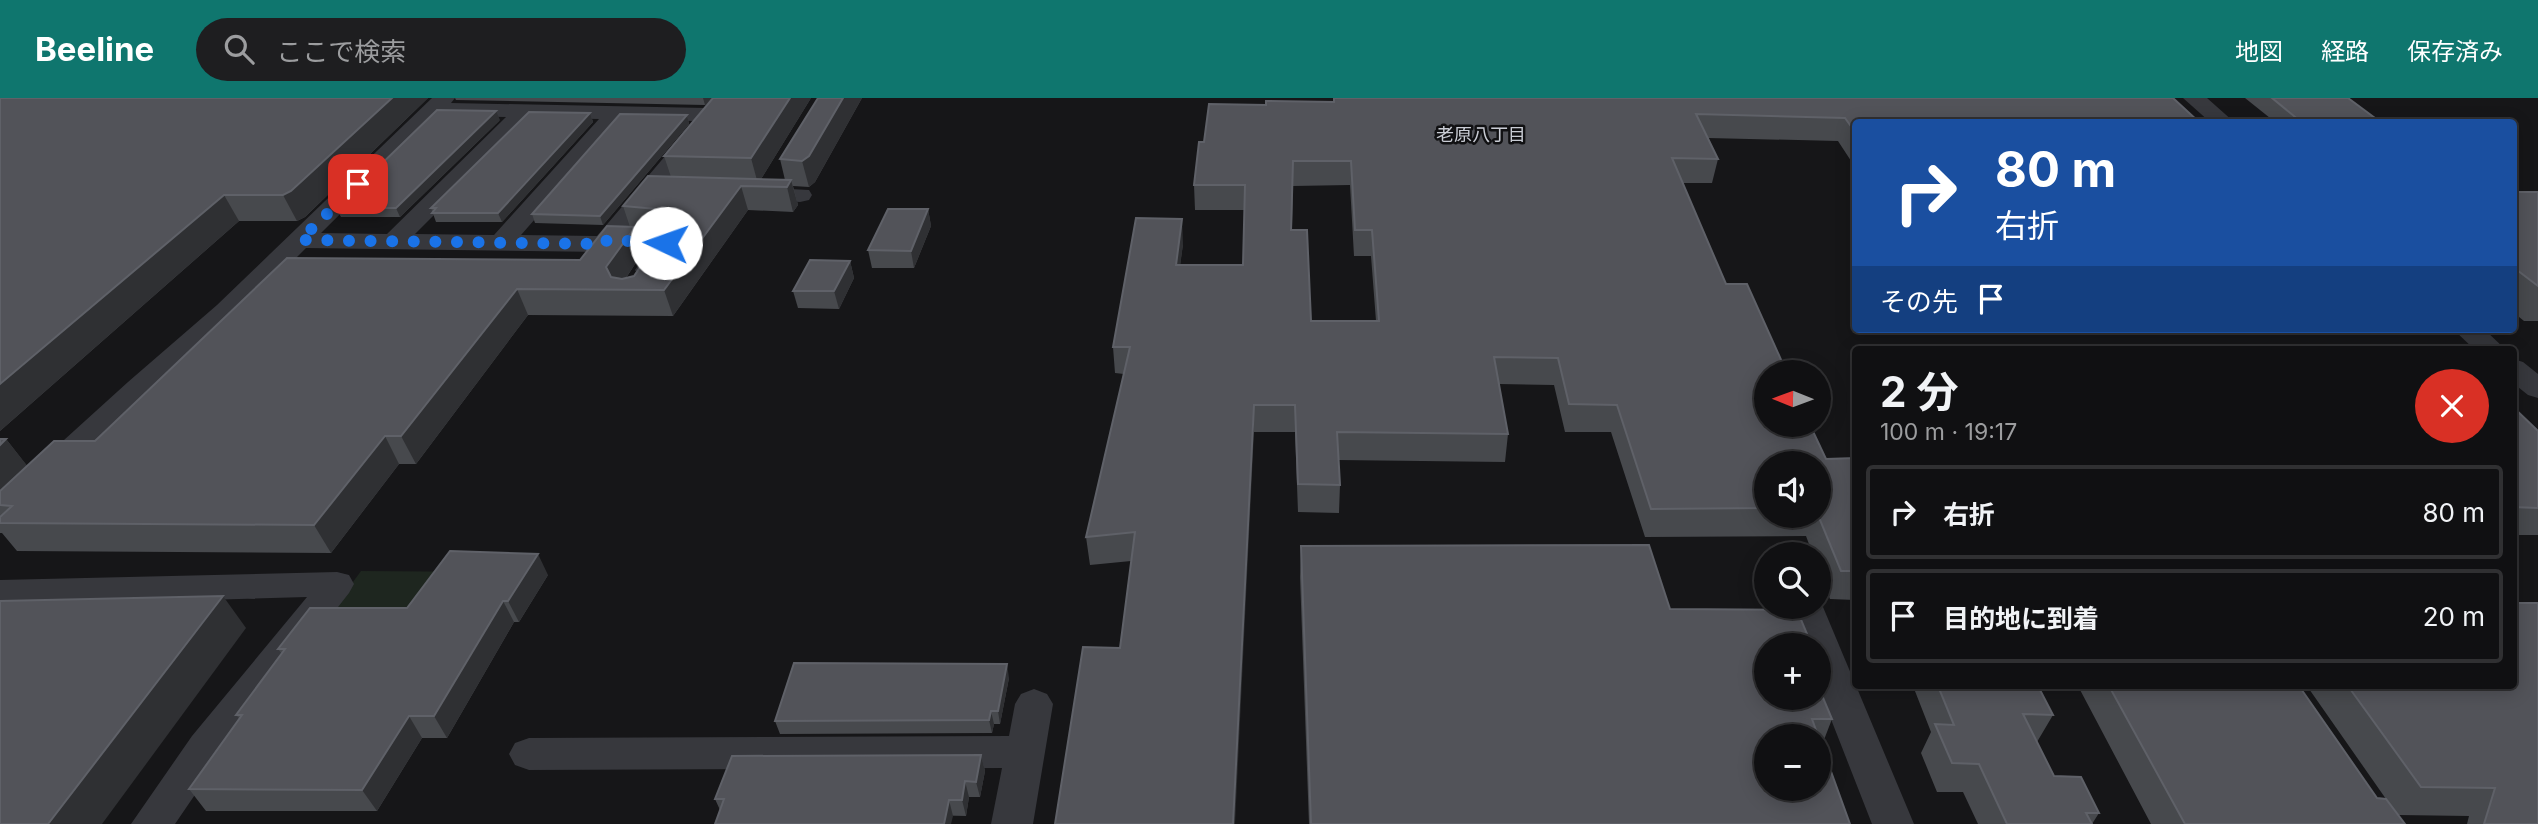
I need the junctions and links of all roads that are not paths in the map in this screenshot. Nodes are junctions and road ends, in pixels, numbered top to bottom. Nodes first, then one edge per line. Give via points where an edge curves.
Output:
1 (2194, 98) edge
2 (440, 103) edge
3 (719, 106) edge
4 (525, 111) junction
5 (616, 113) junction
6 (2219, 119) edge
7 (779, 173) edge
8 (648, 191) junction
9 (674, 192) edge
10 (726, 193) edge
11 (766, 194) junction
12 (800, 195) dead end
13 (300, 240) junction
14 (607, 240) junction
15 (394, 241) junction
16 (501, 243) junction
17 (631, 294) edge
18 (2472, 333) edge
19 (2486, 346) edge
20 (2517, 371) edge
21 (2538, 389) edge
22 (0, 517) edge
23 (0, 593) edge
24 (1810, 619) edge
25 (1034, 704) dead end
26 (1026, 752) junction
27 (529, 754) dead end
28 (152, 824) edge
29 (1012, 824) edge
30 (1893, 824) edge

1 - 6 street
2 - 4 street
2 - 13 street
3 - 5 street
3 - 8 street
4 - 5 street
4 - 15 street
5 - 16 street
7 - 11 street
8 - 9 street
8 - 14 street
10 - 11 street
11 - 12 street
13 - 15 street
13 - 22 street
14 - 16 street via 604,244
14 - 17 street via 666,243
15 - 16 street
18 - 19 street
20 - 21 street
23 - 28 street via 337,584 206,747
24 - 30 street
25 - 26 street
26 - 27 street
26 - 29 street

